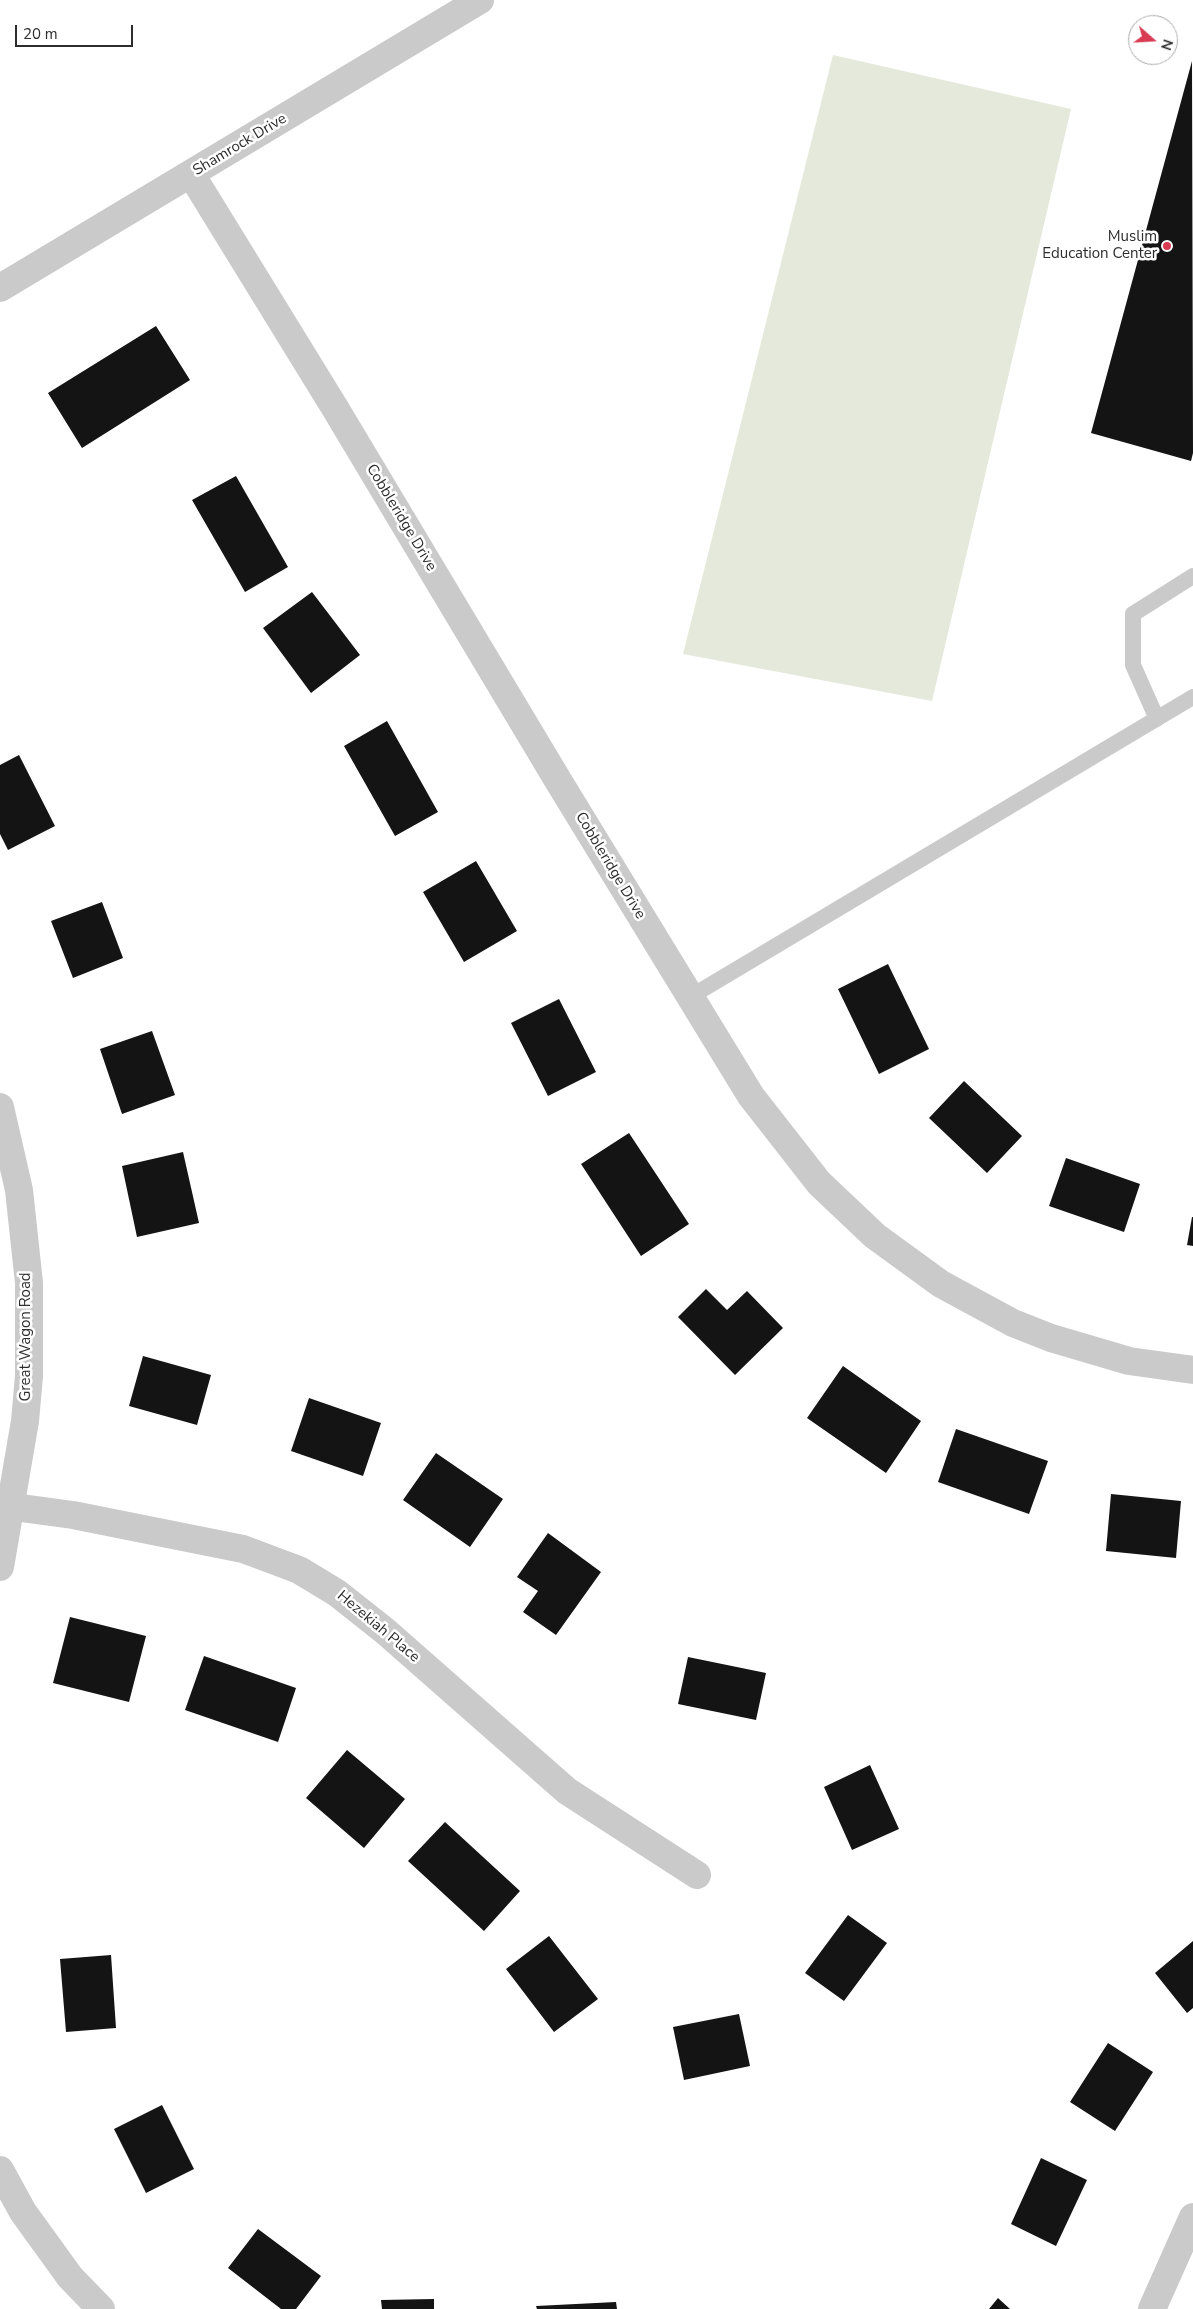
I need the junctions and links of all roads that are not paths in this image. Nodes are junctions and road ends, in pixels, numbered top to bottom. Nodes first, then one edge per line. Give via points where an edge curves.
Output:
1 (480, 0) edge
2 (191, 174) junction
3 (0, 288) edge
4 (1193, 576) edge
5 (1193, 697) edge
6 (1157, 719) junction
7 (690, 997) junction
8 (0, 1107) edge
9 (1193, 1370) edge
10 (5, 1506) edge
11 (0, 1566) edge
12 (697, 1875) dead end
13 (0, 2170) edge
14 (1193, 2217) edge
15 (102, 2309) edge
16 (1152, 2309) edge

1 - 2 street, Shamrock Drive
2 - 3 street, Shamrock Drive
2 - 7 street, Cobbleridge Drive
4 - 6 lane via 1134,614 1133,665
5 - 6 lane
6 - 7 lane
7 - 9 street, Cobbleridge Drive via 751,1096 819,1183 875,1236 941,1284 1013,1323 1129,1361
8 - 10 street, Great Wagon Road via 18,1190 29,1283 25,1422
10 - 11 street, Great Wagon Road
10 - 12 street, Hezekiah Place via 73,1515 243,1549 298,1570 338,1593 385,1631 567,1790
13 - 15 street via 23,2212 65,2270
14 - 16 street

